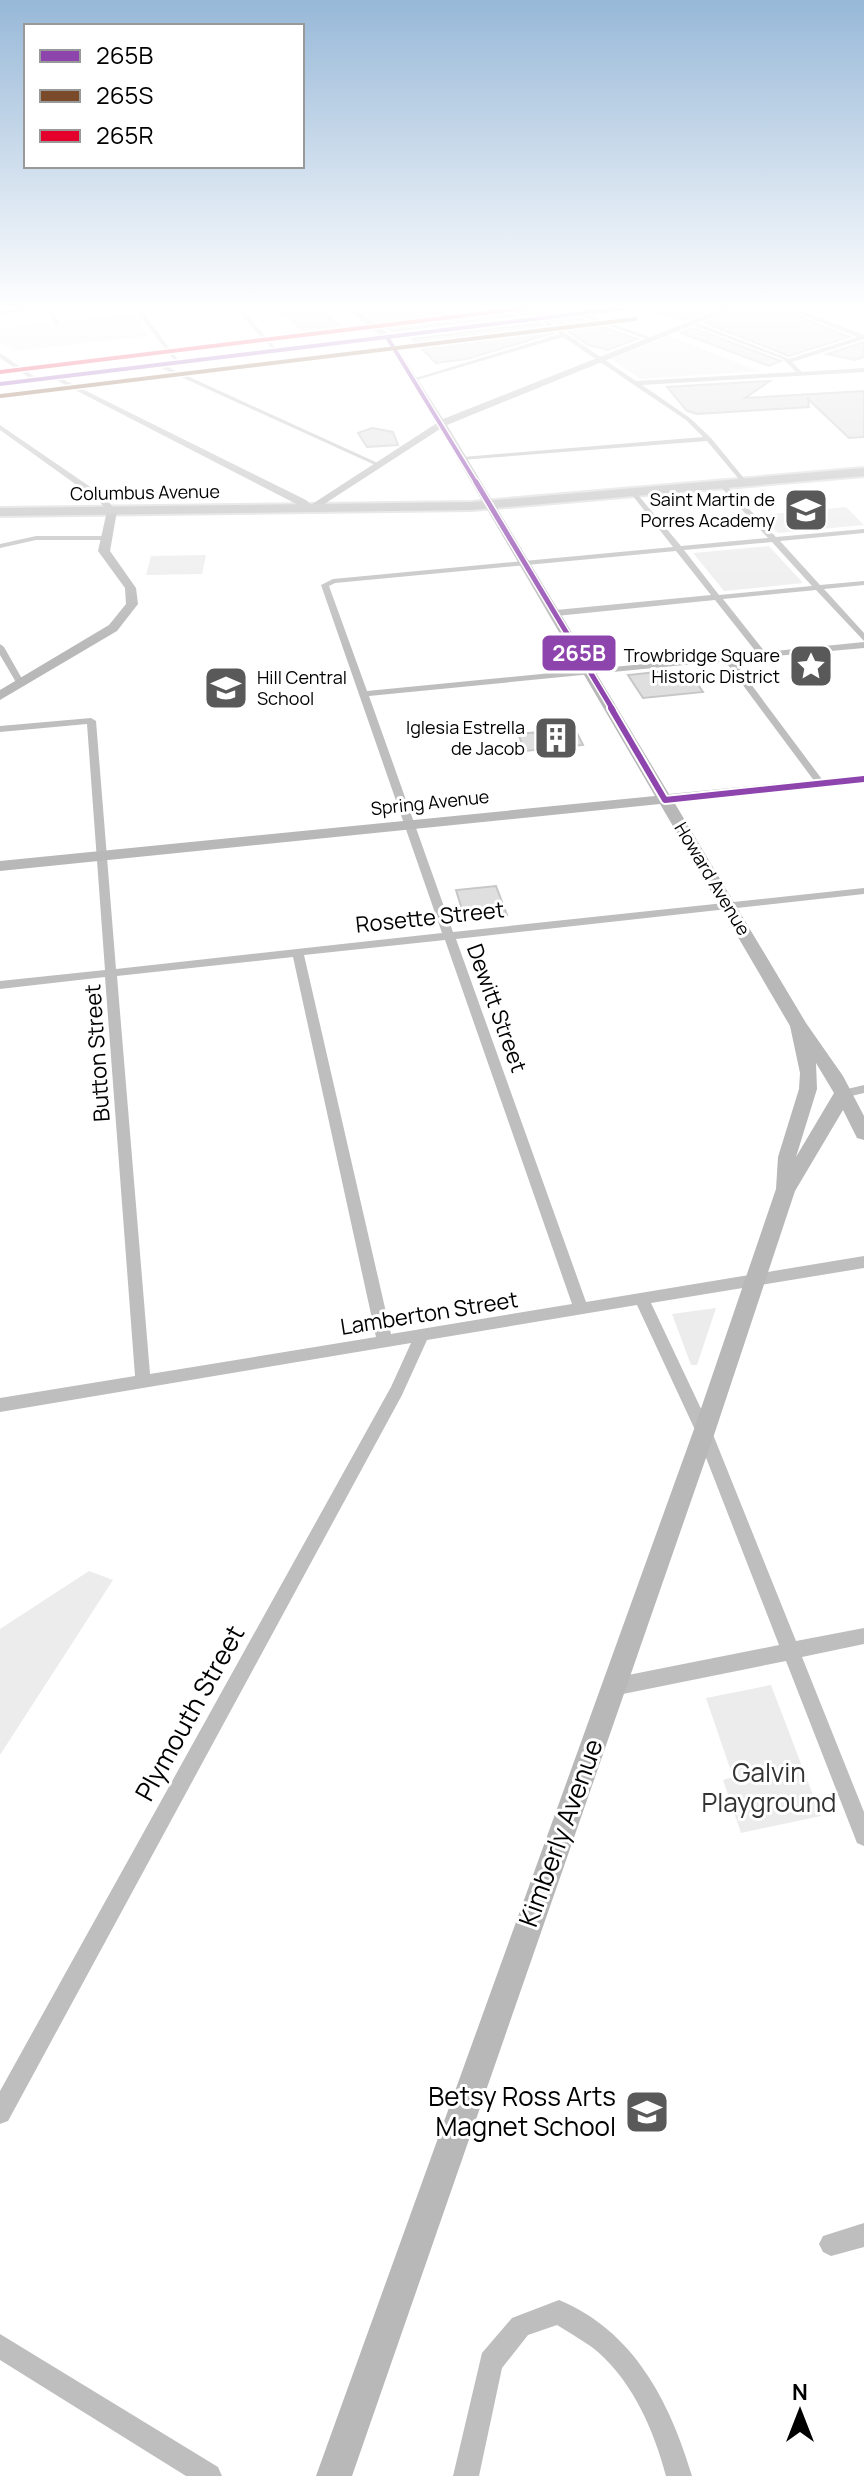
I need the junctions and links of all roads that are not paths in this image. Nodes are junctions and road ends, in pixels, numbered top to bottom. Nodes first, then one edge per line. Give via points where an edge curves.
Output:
1 (145, 423) edge
2 (286, 423) edge
3 (445, 423) edge
4 (692, 423) edge
5 (441, 424) junction
6 (0, 427) edge
7 (709, 439) junction
8 (463, 459) junction
9 (377, 464) junction
10 (864, 472) edge
11 (743, 482) junction
12 (723, 484) junction
13 (633, 491) junction
14 (489, 504) junction
15 (311, 508) junction
16 (112, 511) junction
17 (0, 512) edge
18 (864, 531) edge
19 (105, 538) junction
20 (774, 540) junction
21 (0, 546) edge
22 (679, 549) junction
23 (525, 563) junction
24 (864, 583) edge
25 (817, 587) junction
26 (718, 597) junction
27 (556, 613) junction
28 (864, 638) edge
29 (864, 645) edge
30 (0, 647) edge
31 (763, 655) junction
32 (727, 658) junction
33 (590, 671) junction
34 (21, 684) junction
35 (362, 694) junction
36 (0, 696) edge
37 (0, 729) edge
38 (864, 779) edge
39 (821, 784) junction
40 (665, 800) junction
41 (408, 825) junction
42 (102, 855) junction
43 (0, 866) edge
44 (864, 891) edge
45 (729, 905) junction
46 (447, 935) junction
47 (298, 952) junction
48 (111, 972) junction
49 (0, 985) edge
50 (799, 1026) junction
51 (864, 1089) edge
52 (843, 1094) junction
53 (864, 1133) edge
54 (786, 1189) junction
55 (864, 1262) edge
56 (753, 1281) junction
57 (642, 1300) junction
58 (581, 1310) junction
59 (385, 1342) junction
60 (419, 1342) junction
61 (143, 1382) junction
62 (0, 1405) edge
63 (704, 1432) junction
64 (864, 1636) edge
65 (790, 1651) junction
66 (613, 1687) junction
67 (864, 1836) edge
68 (0, 2113) edge
69 (864, 2235) edge
70 (831, 2244) dead end
71 (0, 2346) edge
72 (209, 2476) edge
73 (334, 2476) edge
74 (466, 2476) edge
75 (679, 2476) edge

1 - 15 street
2 - 9 street
3 - 5 main road
4 - 7 street
5 - 8 main road, Howard Avenue
5 - 9 main road
6 - 16 street
7 - 8 street
7 - 11 street
8 - 14 main road, Howard Avenue
9 - 15 main road
10 - 11 main road, Columbus Avenue
11 - 12 main road, Columbus Avenue
12 - 13 main road, Columbus Avenue
12 - 20 street
13 - 14 main road, Columbus Avenue
13 - 22 street
14 - 15 main road, Columbus Avenue
14 - 23 main road, Howard Avenue
15 - 16 main road, Columbus Avenue
16 - 17 main road, Columbus Avenue
16 - 19 main road
18 - 20 street
19 - 21 street via 36,538
19 - 34 main road via 106,557 134,594 126,617
20 - 22 street
20 - 25 street
22 - 23 street
22 - 26 street
23 - 27 main road, Howard Avenue
23 - 35 street, Dewitt Street via 325,585
24 - 25 street
25 - 26 street
25 - 28 street
26 - 27 street
26 - 31 street
27 - 33 main road, Howard Avenue
29 - 31 street
30 - 34 street
31 - 32 street
32 - 33 street
32 - 39 street
33 - 35 street
33 - 40 main road, Howard Avenue
34 - 36 main road
35 - 41 street, Dewitt Street
37 - 42 street, Button Street via 91,721
38 - 39 main road, Spring Avenue
39 - 40 main road, Spring Avenue
40 - 41 main road, Spring Avenue
40 - 45 main road, Howard Avenue
41 - 42 main road, Spring Avenue
41 - 46 street, Dewitt Street
42 - 43 main road, Spring Avenue
42 - 48 street, Button Street
44 - 45 street, Rosette Street
45 - 46 street, Rosette Street
45 - 50 main road, Howard Avenue
46 - 47 street, Rosette Street
46 - 58 street, Dewitt Street
47 - 48 street, Rosette Street
47 - 59 street
48 - 49 street, Rosette Street
48 - 61 street, Button Street
50 - 52 main road, Howard Avenue
50 - 54 main road via 808,1089 787,1157
51 - 52 street
52 - 53 main road, Howard Avenue
52 - 54 main road
54 - 56 main road, Kimberly Avenue
55 - 56 street, Lamberton Street
56 - 57 street, Lamberton Street
56 - 63 main road, Kimberly Avenue
57 - 58 street, Lamberton Street
57 - 63 street
58 - 60 street, Lamberton Street via 445,1332
59 - 60 street, Lamberton Street
59 - 61 street, Lamberton Street
60 - 68 street, Plymouth Street
61 - 62 street, Lamberton Street
63 - 65 street
63 - 66 main road, Kimberly Avenue
64 - 65 street
65 - 66 street
65 - 67 street
66 - 73 main road, Kimberly Avenue
69 - 70 street
71 - 72 street
74 - 75 street via 491,2362 520,2326 559,2312 608,2345 642,2388 670,2442

